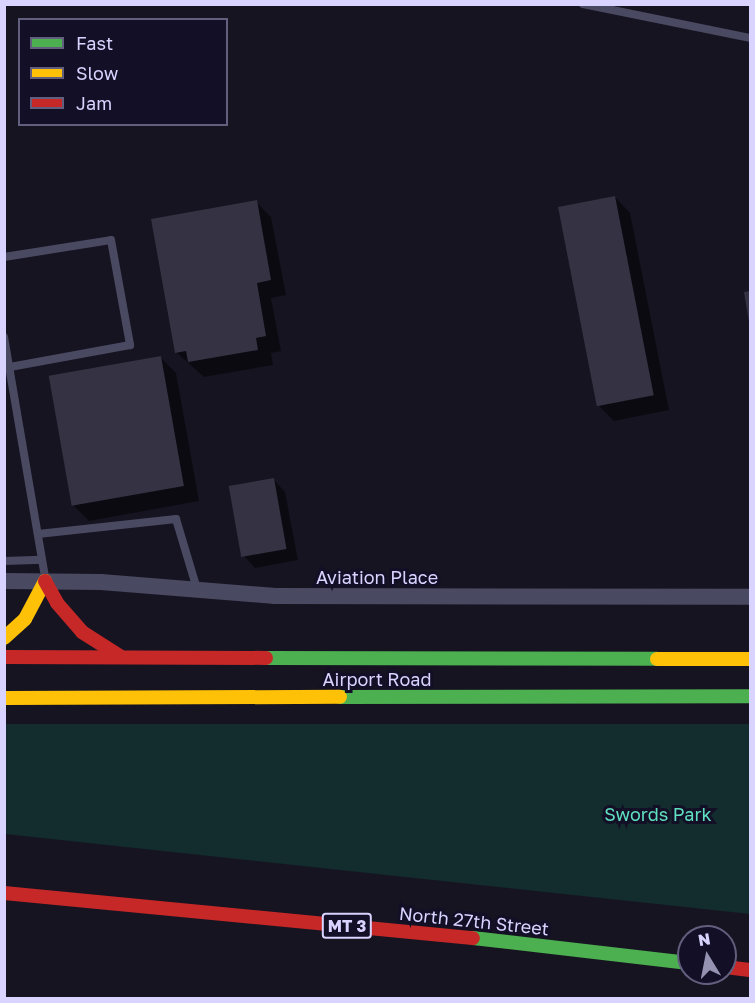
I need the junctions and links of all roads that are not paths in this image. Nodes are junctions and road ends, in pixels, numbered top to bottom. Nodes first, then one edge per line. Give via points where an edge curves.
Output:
1 (583, 4) edge
2 (750, 39) edge
3 (4, 257) edge
4 (4, 337) edge
5 (10, 367) junction
6 (38, 534) junction
7 (42, 560) junction
8 (4, 561) edge
9 (4, 581) edge
10 (45, 581) junction
11 (197, 589) junction
12 (750, 597) edge
13 (4, 638) edge
14 (4, 657) edge
15 (122, 657) junction
16 (750, 659) edge
17 (750, 696) edge
18 (4, 698) edge
19 (4, 893) edge
20 (677, 962) edge

1 - 2 lane
3 - 5 lane via 111,240 130,345
4 - 5 lane
5 - 6 lane
6 - 7 lane
6 - 11 lane via 176,519
7 - 8 lane
7 - 10 lane
9 - 10 street, Aviation Place
10 - 11 street, Aviation Place
10 - 13 main road via 25,619
10 - 15 main road via 57,603 82,632
11 - 12 street, Aviation Place via 275,596
14 - 15 main road, Airport Road
15 - 16 main road, Airport Road
17 - 18 main road, Airport Road
19 - 20 main road, North 27th Street / MT 3

